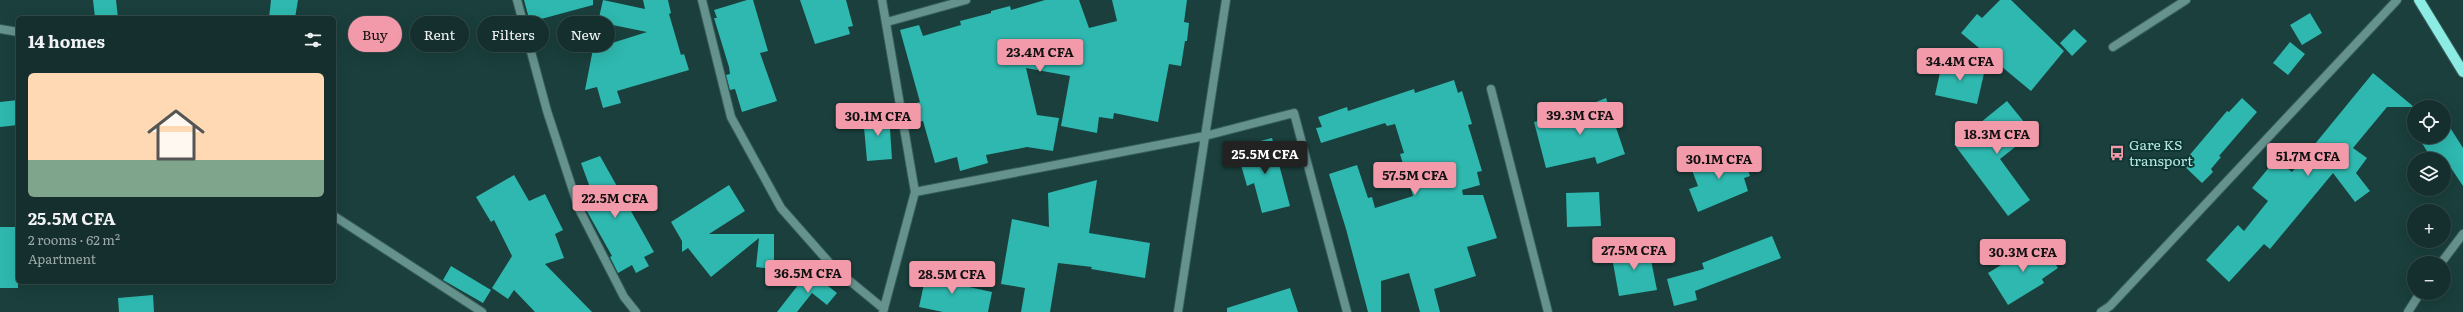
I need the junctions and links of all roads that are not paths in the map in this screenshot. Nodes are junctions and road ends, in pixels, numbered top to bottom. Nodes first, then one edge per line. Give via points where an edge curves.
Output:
1 (517, 0) edge
2 (702, 0) edge
3 (882, 0) edge
4 (966, 0) edge
5 (1226, 0) edge
6 (2186, 0) edge
7 (2397, 0) edge
8 (2419, 0) edge
9 (887, 22) junction
10 (0, 29) edge
11 (16, 32) edge
12 (2112, 47) dead end
13 (2463, 72) edge
14 (1491, 89) dead end
15 (1205, 136) junction
16 (915, 192) junction
17 (336, 217) edge
18 (2463, 234) edge
19 (2446, 256) edge
20 (2416, 300) edge
21 (884, 310) edge
22 (482, 312) edge
23 (636, 312) edge
24 (1178, 312) edge
25 (1347, 312) edge
26 (1548, 312) edge
27 (2101, 312) edge
28 (2408, 312) edge

1 - 23 street via 547,110 579,209 624,297
2 - 21 street via 731,118 781,208 834,268
3 - 9 street
4 - 9 street
5 - 15 street
6 - 12 street
7 - 27 street via 2110,306
8 - 13 main road
9 - 16 street
10 - 11 street
14 - 26 street
15 - 16 street
15 - 24 street
15 - 25 street via 1294,113
16 - 21 street
17 - 22 street
18 - 19 street
20 - 28 street

